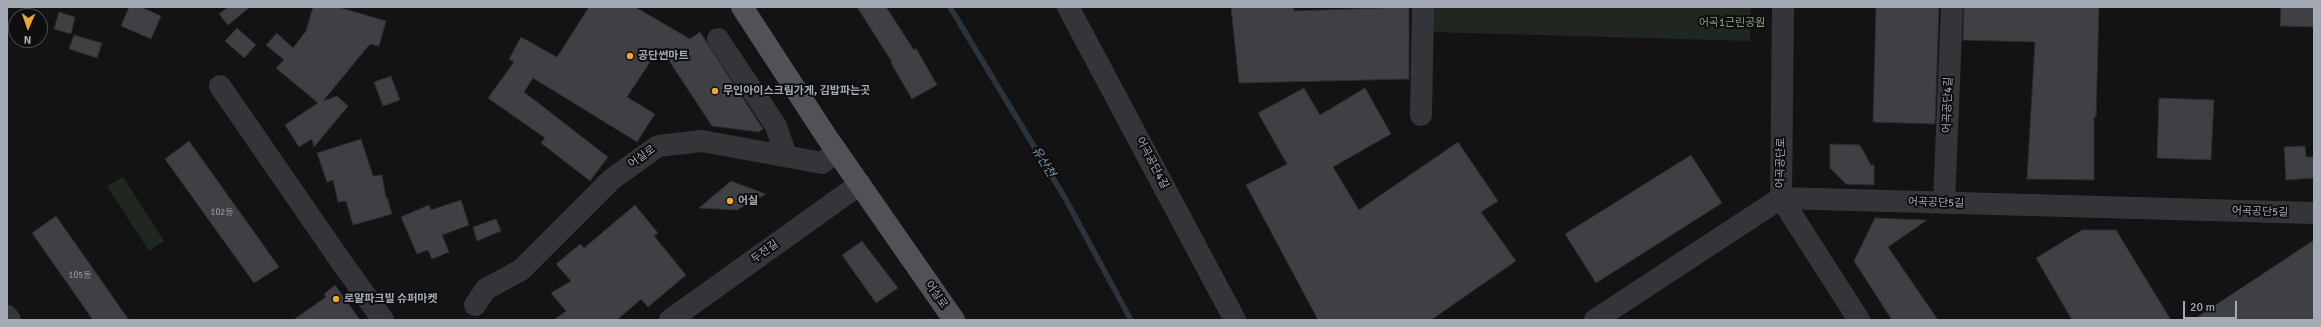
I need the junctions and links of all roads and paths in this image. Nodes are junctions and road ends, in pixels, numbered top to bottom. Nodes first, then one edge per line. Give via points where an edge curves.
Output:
1 (742, 7) edge
2 (1068, 7) edge
3 (1423, 7) edge
4 (1783, 7) edge
5 (1952, 7) edge
6 (718, 39) dead end
7 (220, 86) dead end
8 (1422, 115) dead end
9 (837, 151) junction
10 (786, 156) junction
11 (860, 184) junction
12 (1781, 198) junction
13 (1944, 203) junction
14 (2314, 213) edge
15 (480, 297) dead end
16 (7, 316) edge
17 (10, 320) edge
18 (383, 320) edge
19 (670, 320) edge
20 (954, 320) edge
21 (1235, 320) edge
22 (1595, 320) edge
23 (1859, 320) edge

1 - 9 main road, 어실로
2 - 21 street, 어곡공단4길
3 - 8 street
4 - 12 street, 어곡공단로
5 - 13 street, 어곡공단4길
6 - 10 street via 776,126
7 - 18 street
9 - 10 street, 어실로 via 822,163
9 - 11 main road, 어실로
10 - 15 street, 어실로 via 702,141 658,146 612,179 521,270
11 - 19 street, 두전길
11 - 20 main road, 어실로
12 - 13 street, 어곡공단5길
12 - 22 street
12 - 23 street, 어곡공단로
13 - 14 street, 어곡공단5길
16 - 17 street

